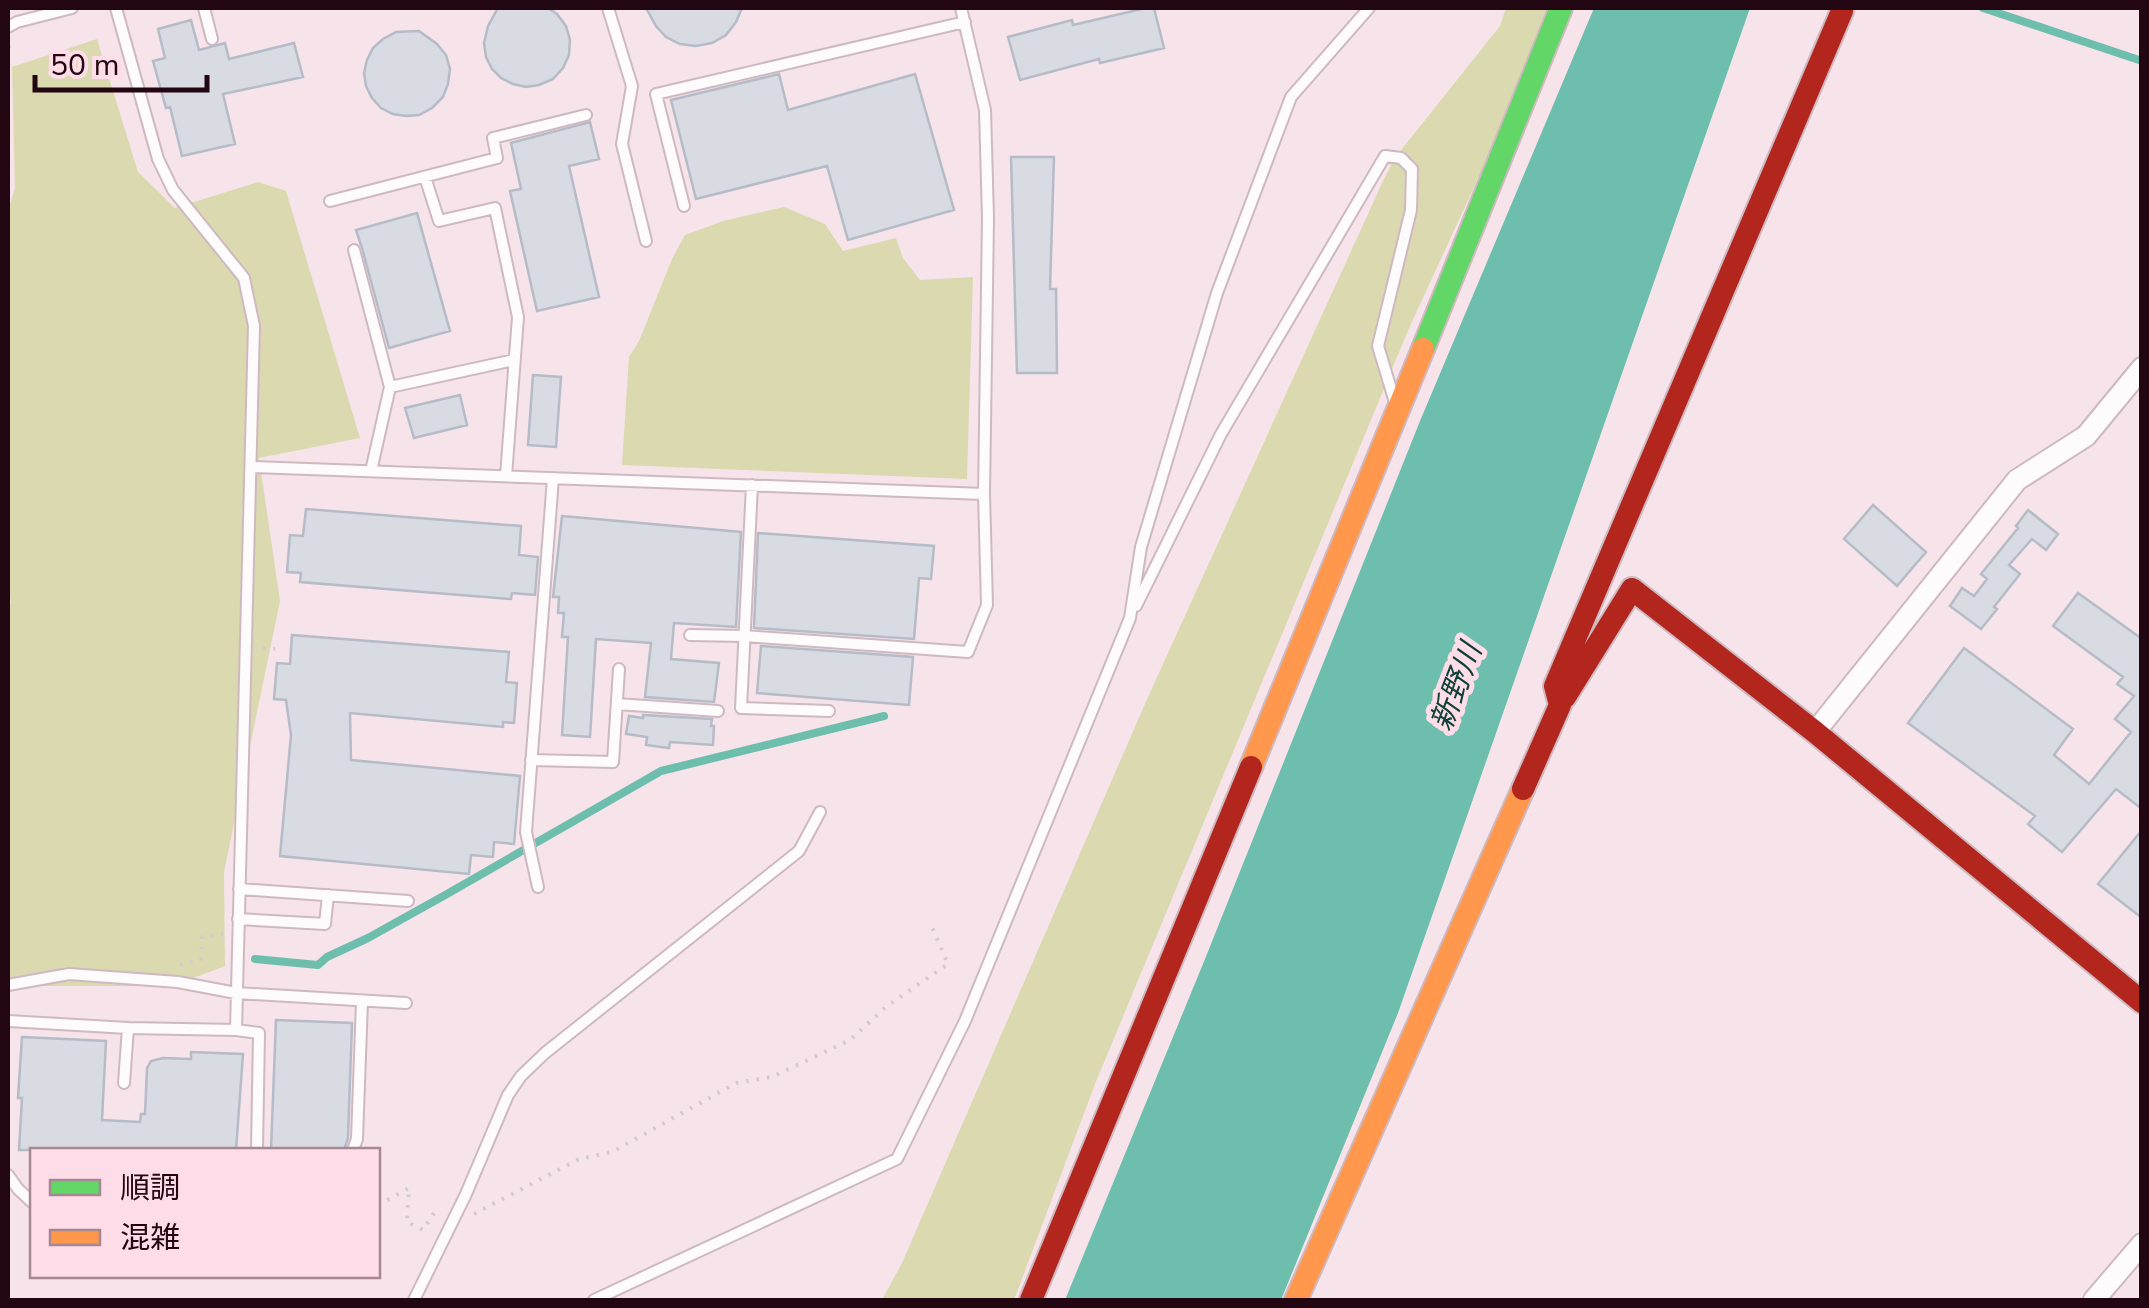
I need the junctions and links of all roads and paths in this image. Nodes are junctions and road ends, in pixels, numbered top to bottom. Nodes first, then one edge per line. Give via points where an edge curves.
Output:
1 (72, 8) edge
2 (116, 8) edge
3 (204, 8) edge
4 (608, 8) edge
5 (961, 8) edge
6 (1369, 8) edge
7 (1561, 8) edge
8 (1842, 11) dead end
9 (11, 21) edge
10 (965, 22) junction
11 (212, 38) dead end
12 (8, 47) edge
13 (14, 51) dead end
14 (586, 114) dead end
15 (424, 177) junction
16 (330, 200) dead end
17 (684, 206) dead end
18 (646, 241) dead end
19 (354, 250) dead end
20 (514, 360) junction
21 (2142, 368) edge
22 (390, 387) junction
23 (1398, 409) junction
24 (251, 466) junction
25 (371, 471) junction
26 (506, 476) junction
27 (553, 478) junction
28 (752, 485) junction
29 (984, 494) junction
30 (1130, 618) junction
31 (690, 636) dead end
32 (744, 636) junction
33 (619, 670) dead end
34 (617, 704) junction
35 (1560, 704) junction
36 (718, 711) dead end
37 (829, 711) dead end
38 (1815, 732) junction
39 (531, 760) junction
40 (820, 812) dead end
41 (538, 887) dead end
42 (239, 889) junction
43 (328, 896) junction
44 (408, 901) dead end
45 (930, 924) dead end
46 (238, 925) junction
47 (178, 982) junction
48 (8, 985) edge
49 (236, 993) junction
50 (362, 1000) junction
51 (2142, 1002) edge
52 (406, 1003) dead end
53 (8, 1022) edge
54 (128, 1028) junction
55 (236, 1030) junction
56 (124, 1083) dead end
57 (257, 1148) edge
58 (354, 1148) edge
59 (8, 1174) edge
60 (30, 1200) edge
61 (380, 1204) edge
62 (453, 1220) junction
63 (2142, 1244) edge
64 (414, 1300) edge
65 (594, 1300) edge
66 (1031, 1300) edge
67 (1296, 1300) edge
68 (2094, 1300) edge

1 - 9 lane
2 - 24 lane via 158,159 173,190 244,278 254,326
3 - 11 lane
4 - 18 lane via 632,86 622,144
5 - 10 lane
6 - 30 lane via 1291,96 1217,293 1142,548
7 - 23 street
8 - 35 street via 1554,686
10 - 17 lane via 656,94
10 - 29 lane via 986,128
12 - 13 path
14 - 15 lane via 492,138 497,158
15 - 16 lane
15 - 20 lane via 439,221 495,208 518,317
19 - 22 lane
20 - 22 lane
20 - 26 lane
21 - 38 street via 2086,436 2017,480
22 - 25 lane
23 - 30 lane via 1378,346 1411,210 1412,168 1402,158 1385,156 1222,434
23 - 66 street
24 - 25 lane
24 - 42 lane
25 - 26 lane
26 - 27 lane
27 - 28 lane
27 - 39 lane
28 - 29 lane
28 - 32 lane
29 - 32 lane via 987,605 968,652
30 - 65 lane via 966,1021 897,1159
31 - 32 lane
32 - 37 lane via 741,708
33 - 34 lane
34 - 36 lane
34 - 39 lane via 612,762
35 - 38 street via 1632,589
35 - 67 street
38 - 51 street
39 - 41 lane via 526,832
40 - 62 lane via 800,851 521,1076
42 - 43 lane
42 - 46 lane
43 - 44 lane
43 - 46 lane via 325,924
45 - 62 path via 948,964 850,1040 772,1077 736,1083 612,1152 579,1159
46 - 47 path via 202,937 201,959 180,965
46 - 49 lane
47 - 48 lane via 69,974
47 - 49 lane
49 - 50 lane
49 - 55 lane
50 - 52 lane
50 - 58 lane
53 - 54 lane
54 - 55 lane
54 - 56 lane
55 - 57 lane via 260,1033
59 - 60 lane
61 - 62 path via 408,1188 406,1222 423,1230 434,1213
62 - 64 lane
63 - 68 street

